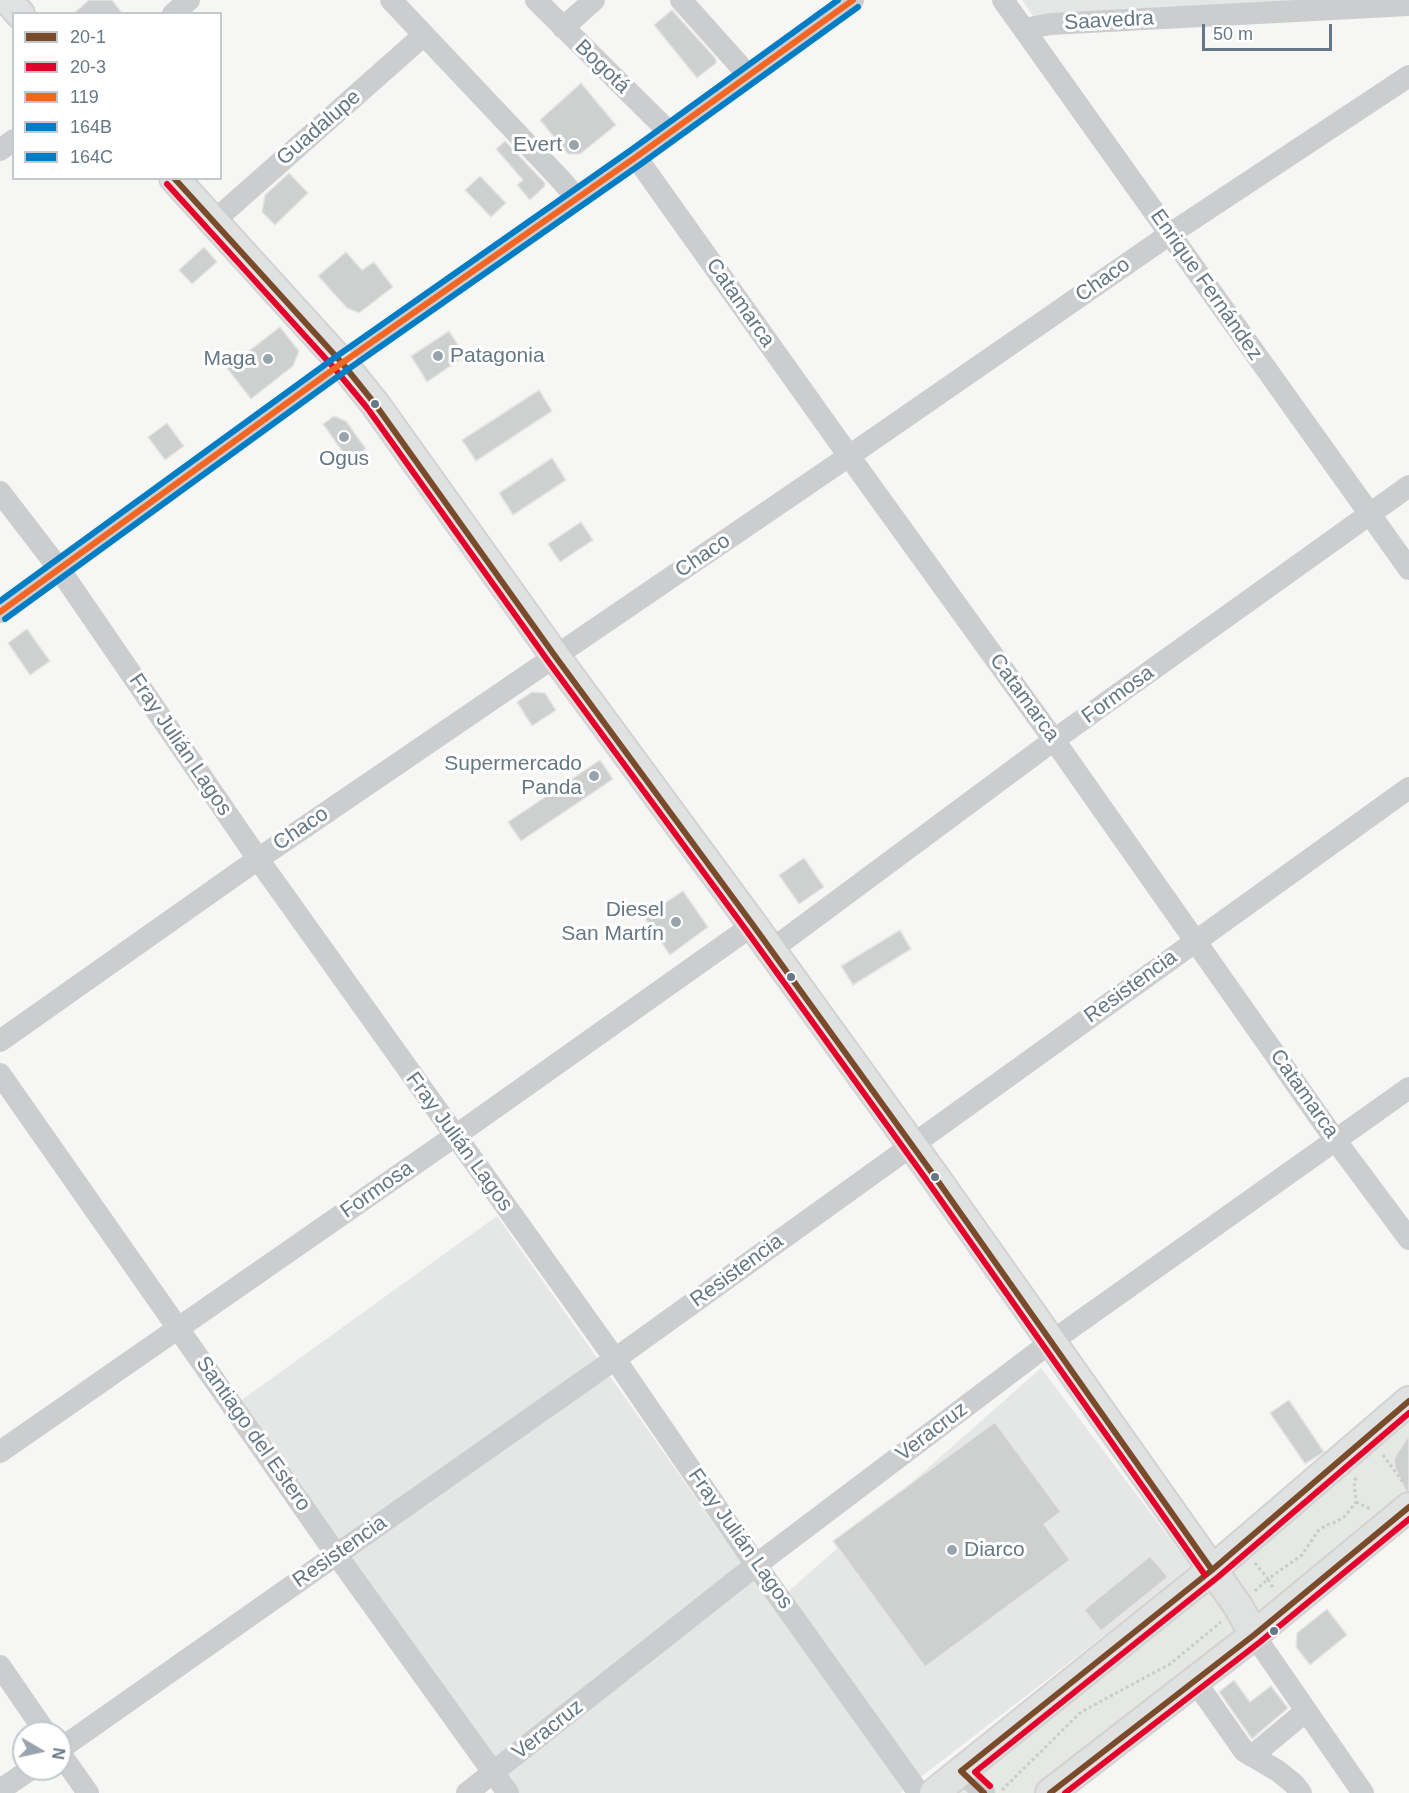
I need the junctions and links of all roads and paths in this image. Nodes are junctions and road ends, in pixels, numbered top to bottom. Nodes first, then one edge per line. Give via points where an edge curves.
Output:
1 (8, 0) edge
2 (189, 0) edge
3 (391, 0) edge
4 (536, 0) edge
5 (594, 0) edge
6 (681, 0) edge
7 (853, 0) edge
8 (1003, 0) edge
9 (1409, 4) edge
10 (18, 12) edge
11 (175, 12) edge
12 (562, 28) junction
13 (1024, 29) junction
14 (424, 35) junction
15 (749, 76) junction
16 (1408, 77) edge
17 (670, 133) junction
18 (636, 157) junction
19 (176, 180) edge
20 (576, 198) junction
21 (214, 221) junction
22 (1170, 234) junction
23 (342, 363) junction
24 (849, 456) junction
25 (1409, 486) edge
26 (0, 492) edge
27 (1369, 515) junction
28 (1409, 569) edge
29 (60, 570) junction
30 (0, 612) edge
31 (555, 656) junction
32 (1054, 740) junction
33 (1409, 788) edge
34 (258, 859) junction
35 (753, 925) junction
36 (1196, 940) junction
37 (771, 950) junction
38 (0, 1041) edge
39 (0, 1074) edge
40 (1409, 1088) edge
41 (455, 1136) junction
42 (1336, 1141) junction
43 (911, 1145) junction
44 (1409, 1239) edge
45 (178, 1327) junction
46 (1051, 1342) junction
47 (615, 1359) junction
48 (1409, 1401) edge
49 (0, 1452) edge
50 (1383, 1455) dead end
51 (1354, 1482) dead end
52 (1356, 1502) junction
53 (1401, 1508) edge
54 (1242, 1544) junction
55 (336, 1554) junction
56 (756, 1565) junction
57 (1212, 1570) junction
58 (1268, 1579) junction
59 (1238, 1606) junction
60 (1254, 1635) junction
61 (0, 1666) edge
62 (1195, 1681) junction
63 (1306, 1711) junction
64 (38, 1721) edge
65 (72, 1742) edge
66 (1252, 1755) junction
67 (72, 1769) edge
68 (961, 1771) junction
69 (494, 1773) junction
70 (13, 1781) edge
71 (0, 1790) edge
72 (88, 1793) edge
73 (467, 1793) edge
74 (508, 1793) edge
75 (919, 1793) edge
76 (934, 1793) edge
77 (984, 1793) edge
78 (998, 1793) edge
79 (1050, 1793) edge
80 (1301, 1793) edge
81 (1363, 1793) edge

1 - 10 main road
2 - 11 street
3 - 14 street
4 - 12 street, Bogotá
5 - 12 street
6 - 15 street
7 - 15 street
8 - 13 street, Enrique Fernández
9 - 13 street, Saavedra via 1051,24
12 - 17 street, Bogotá
13 - 22 street, Enrique Fernández
14 - 20 street
14 - 21 street, Guadalupe
15 - 17 street
16 - 22 street, Chaco
17 - 18 street
18 - 20 street
18 - 24 street, Catamarca
19 - 21 main road
20 - 23 street
21 - 23 main road
22 - 24 street, Chaco
22 - 27 street, Enrique Fernández
23 - 29 street
23 - 31 main road
24 - 31 street, Chaco
24 - 32 street, Catamarca
25 - 27 street, Formosa
26 - 29 street, Fray Julián Lagos
27 - 28 street, Enrique Fernández
27 - 32 street, Formosa
29 - 30 street
29 - 34 street, Fray Julián Lagos
31 - 34 street, Chaco
31 - 35 main road
32 - 36 street, Catamarca
32 - 37 street, Formosa
33 - 36 street, Resistencia
34 - 38 street, Chaco
34 - 41 street, Fray Julián Lagos
35 - 37 main road
35 - 41 street, Formosa
36 - 42 street, Catamarca
36 - 43 street, Resistencia
37 - 43 main road
39 - 45 street, Santiago del Estero
40 - 42 street, Veracruz
41 - 45 street, Formosa
41 - 47 street, Fray Julián Lagos
42 - 44 street, Catamarca
42 - 46 street, Veracruz
43 - 46 main road
43 - 47 street, Resistencia
45 - 49 street, Formosa
45 - 55 street, Santiago del Estero
46 - 56 street, Veracruz
46 - 57 main road
47 - 55 street, Resistencia
47 - 56 street, Fray Julián Lagos
48 - 54 main road
50 - 53 path
51 - 52 path
52 - 53 path
52 - 58 path via 1345,1516 1318,1532 1297,1559
53 - 60 main road
54 - 57 main road
54 - 58 path
55 - 65 street, Resistencia
55 - 69 street, Santiago del Estero
56 - 69 street, Veracruz
56 - 75 street, Fray Julián Lagos
57 - 59 main road
57 - 68 main road
58 - 59 path
59 - 60 main road
59 - 78 path via 1170,1664 1082,1712
60 - 62 main road
60 - 63 street
61 - 64 street
62 - 66 street via 1244,1751
62 - 79 main road
63 - 66 street
63 - 81 street
66 - 80 street via 1278,1771
67 - 72 street
68 - 76 main road
68 - 77 street
69 - 73 street, Veracruz
69 - 74 street, Santiago del Estero
70 - 71 street

